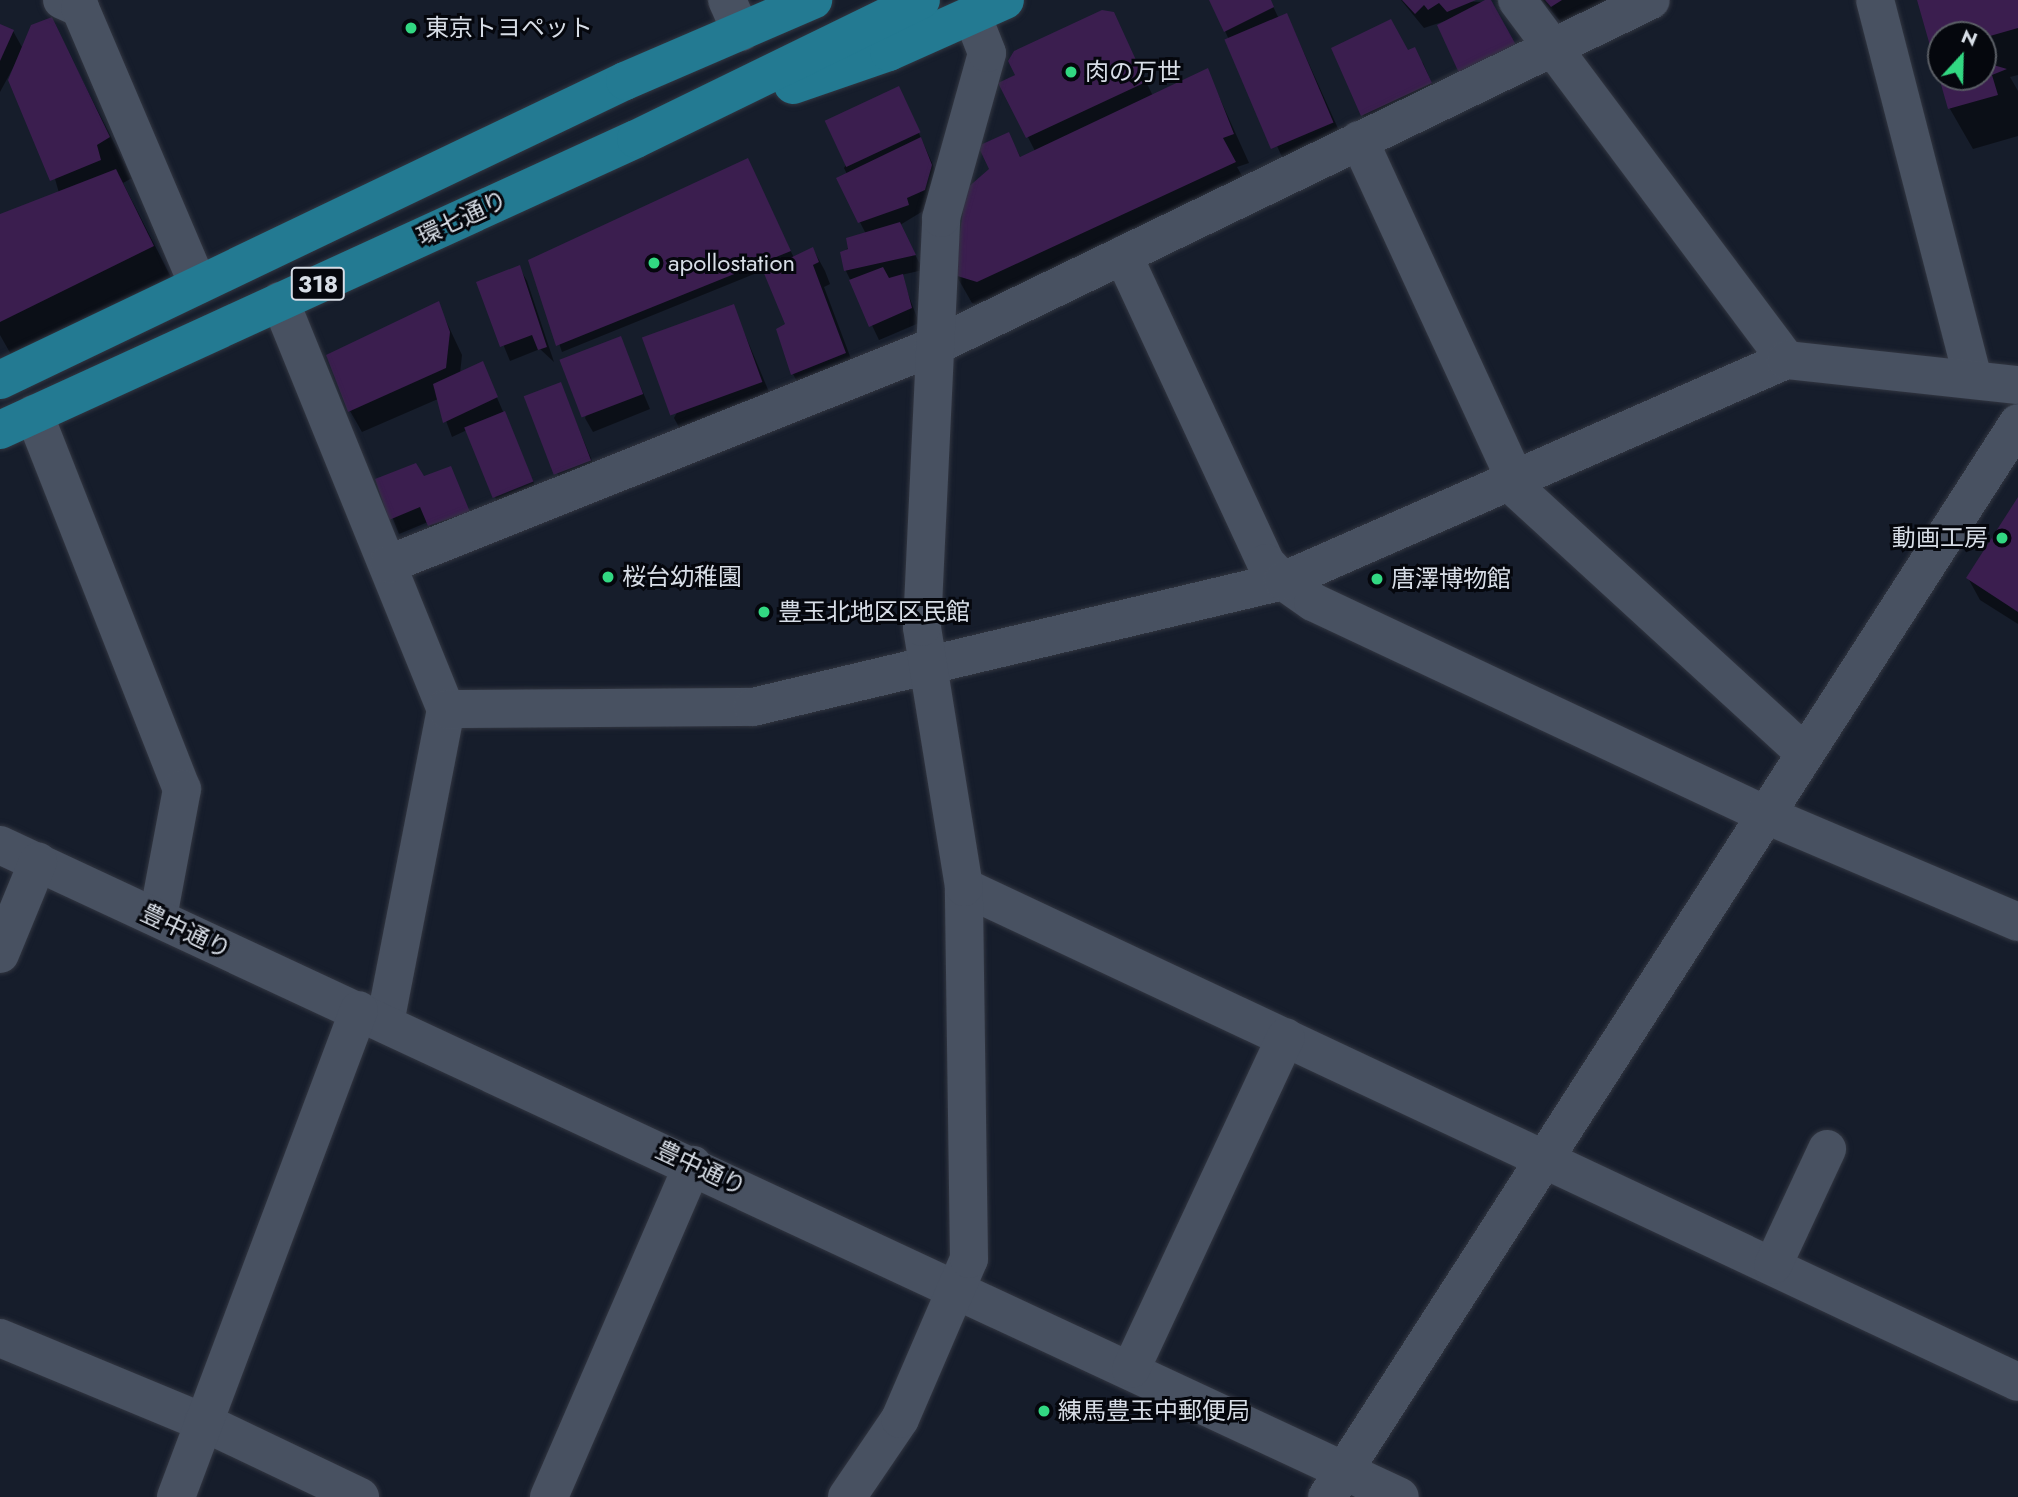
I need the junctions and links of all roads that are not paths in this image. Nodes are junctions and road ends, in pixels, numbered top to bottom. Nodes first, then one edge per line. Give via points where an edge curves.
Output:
1 (813, 0) edge
2 (921, 0) edge
3 (1517, 0) edge
4 (1651, 0) edge
5 (1875, 0) edge
6 (79, 3) edge
7 (988, 8) edge
8 (738, 11) edge
9 (1553, 46) junction
10 (636, 139) junction
11 (1359, 139) junction
12 (1122, 255) junction
13 (198, 285) junction
14 (280, 301) junction
15 (933, 347) junction
16 (1786, 360) junction
17 (1973, 378) junction
18 (0, 380) edge
19 (2018, 385) edge
20 (17, 422) edge
21 (2018, 423) edge
22 (1514, 483) junction
23 (389, 564) junction
24 (1283, 581) junction
25 (929, 660) junction
26 (446, 709) junction
27 (1805, 753) junction
28 (1766, 815) junction
29 (0, 845) edge
30 (38, 862) junction
31 (964, 887) junction
32 (158, 917) junction
33 (2018, 922) edge
34 (0, 954) edge
35 (372, 1017) junction
36 (1286, 1037) junction
37 (1827, 1149) dead end
38 (1546, 1158) junction
39 (693, 1165) junction
40 (1773, 1265) junction
41 (960, 1288) junction
42 (0, 1338) edge
43 (1130, 1369) junction
44 (2018, 1382) edge
45 (203, 1422) junction
46 (1336, 1484) edge
47 (176, 1497) edge
48 (360, 1497) edge
49 (550, 1497) edge
50 (847, 1497) edge
51 (1400, 1497) edge

1 - 8 main road, 318
2 - 10 main road, 環七通り / 318
3 - 9 street
4 - 9 street
5 - 17 street
6 - 13 street
7 - 10 main road via 889,52
7 - 15 street via 988,54 941,218
8 - 13 main road, 318 via 625,80
9 - 11 street
9 - 16 street
10 - 14 main road, 環七通り / 318
11 - 12 street
11 - 22 street
12 - 15 street
12 - 24 street via 1266,563
13 - 18 main road, 318
14 - 20 main road, 環七通り / 318
14 - 23 street
15 - 23 street
15 - 25 street via 922,627
16 - 17 street
16 - 22 street
17 - 19 street
20 - 32 street via 182,789
21 - 27 street
22 - 24 street
22 - 27 street
23 - 26 street
24 - 25 street
24 - 28 street via 1313,603
25 - 26 street via 753,707
25 - 31 street
26 - 35 street
27 - 28 street
28 - 33 street
28 - 38 street
29 - 30 street, 豊中通り
30 - 32 street, 豊中通り
30 - 34 street
31 - 36 street
31 - 41 street via 969,1259
32 - 35 street, 豊中通り
35 - 39 street, 豊中通り
35 - 45 street
36 - 38 street
36 - 43 street
37 - 40 street
38 - 40 street
38 - 46 street
39 - 41 street, 豊中通り
39 - 49 street
40 - 44 street
41 - 43 street, 豊中通り
41 - 50 street via 900,1419
42 - 45 street
43 - 46 street, 豊中通り
45 - 47 street
45 - 48 street
46 - 51 street, 豊中通り

